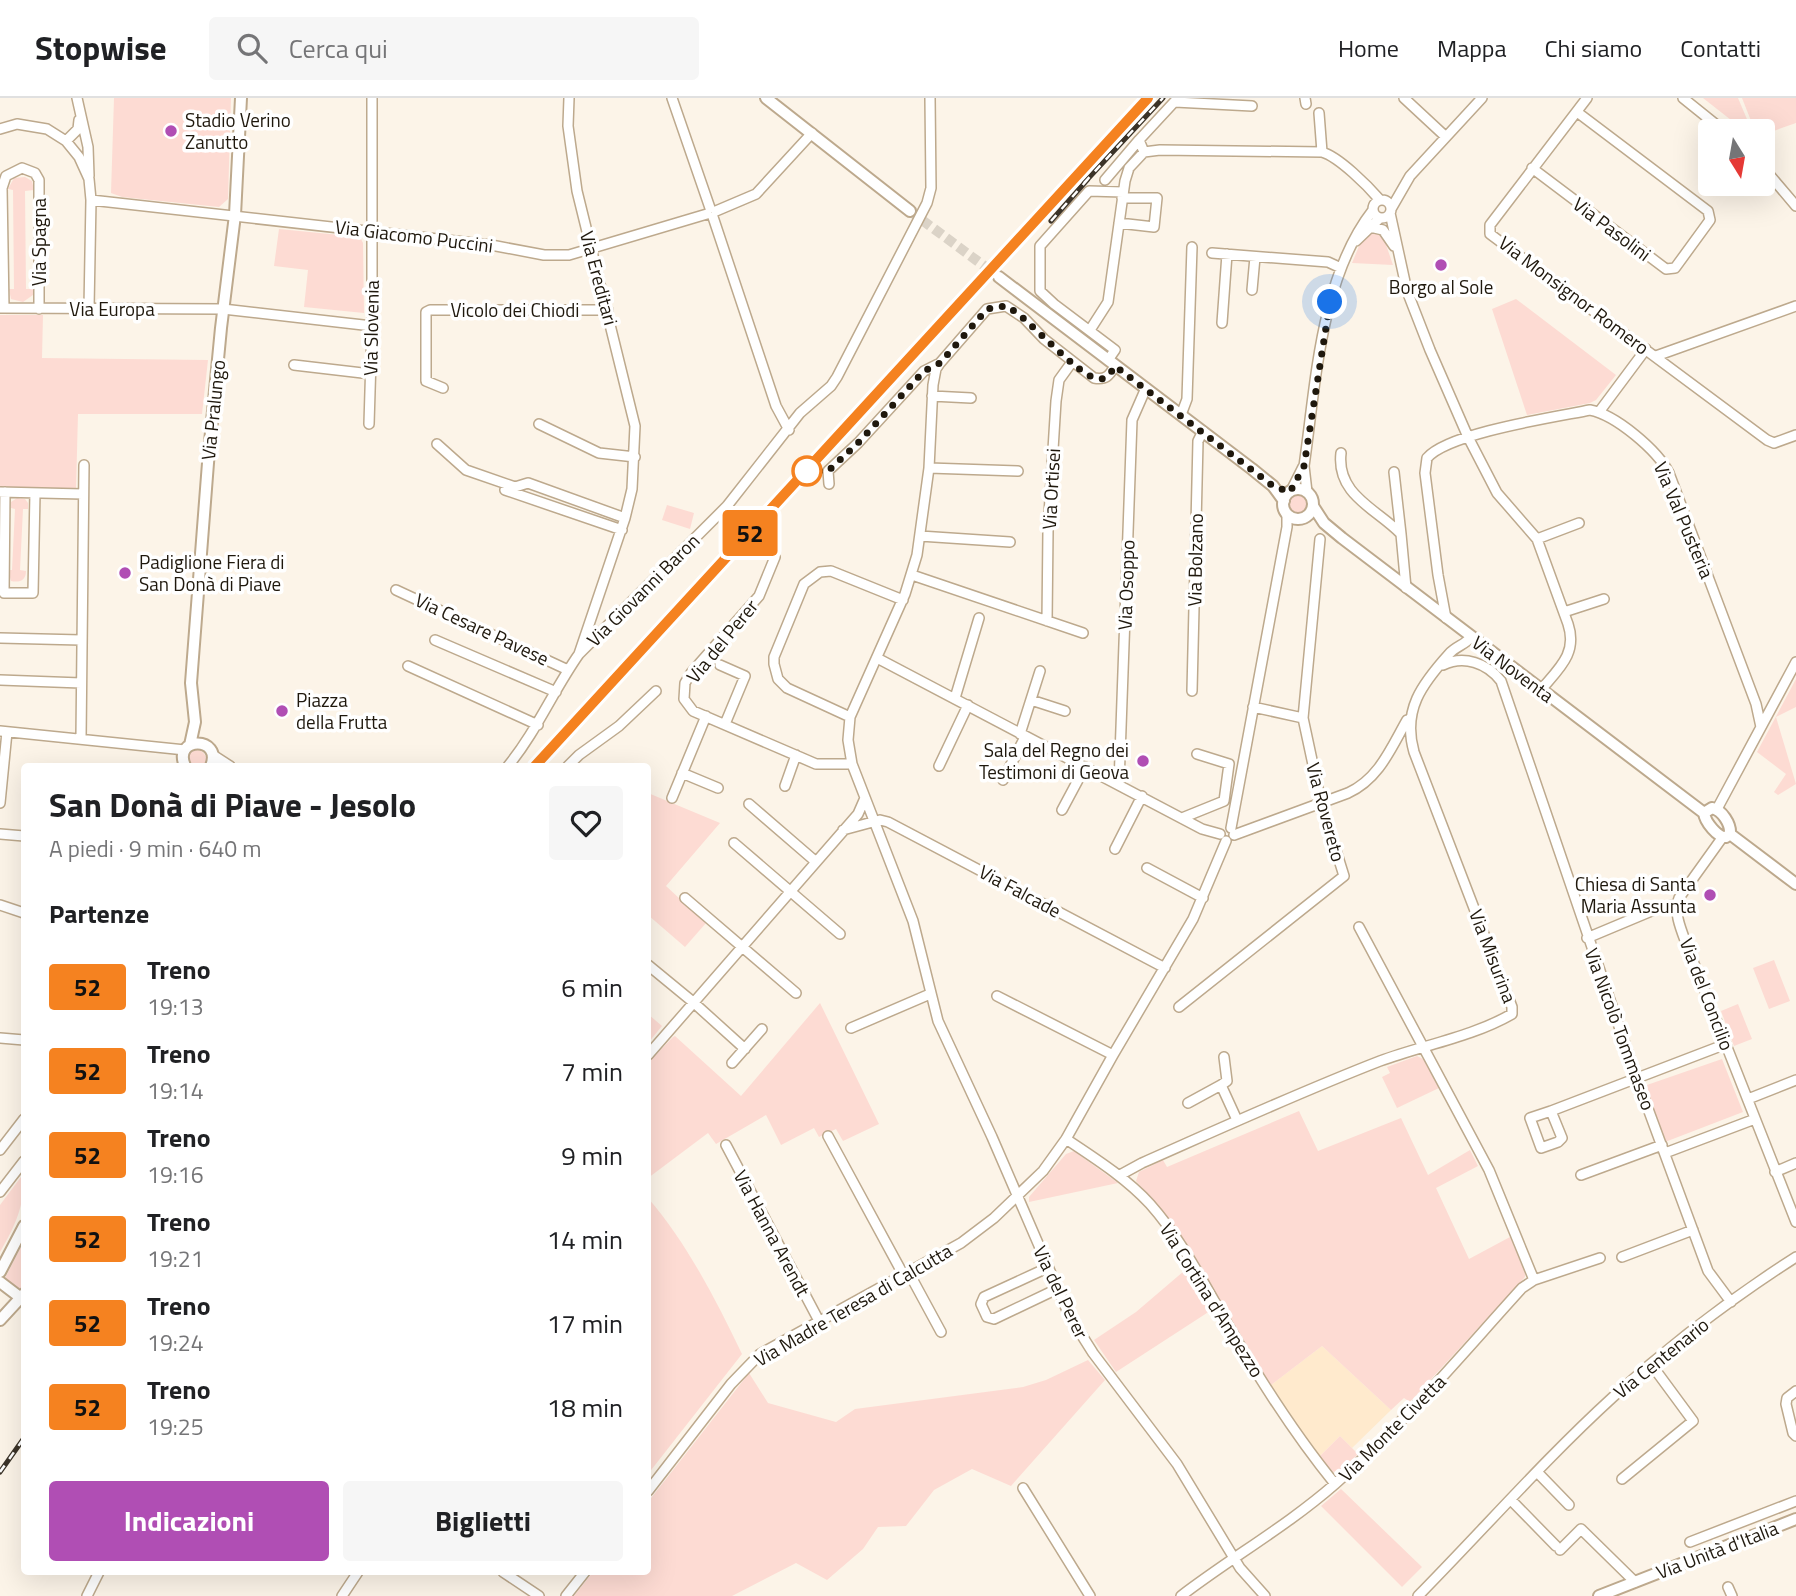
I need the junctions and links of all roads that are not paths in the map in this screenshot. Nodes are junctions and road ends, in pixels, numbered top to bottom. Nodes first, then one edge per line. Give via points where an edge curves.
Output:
1 (78, 98) edge
2 (241, 98) edge
3 (372, 98) edge
4 (569, 98) edge
5 (672, 98) edge
6 (766, 98) edge
7 (930, 98) edge
8 (1404, 98) edge
9 (1482, 98) edge
10 (1587, 98) edge
11 (1683, 98) edge
12 (1177, 100) edge
13 (1252, 106) dead end
14 (80, 111) junction
15 (1577, 112) junction
16 (1319, 113) dead end
17 (1709, 119) edge
18 (0, 129) edge
19 (812, 133) junction
20 (1446, 137) junction
21 (1139, 140) junction
22 (66, 141) junction
23 (1144, 152) junction
24 (1322, 152) junction
25 (1532, 168) junction
26 (89, 179) junction
27 (1105, 180) dead end
28 (1775, 181) edge
29 (1404, 183) junction
30 (1122, 195) junction
31 (91, 200) junction
32 (1377, 204) junction
33 (1796, 206) edge
34 (910, 211) tunnel mouth
35 (1390, 211) junction
36 (712, 212) junction
37 (235, 215) junction
38 (1380, 218) junction
39 (1119, 223) junction
40 (1370, 227) junction
41 (372, 231) junction
42 (1192, 247) dead end
43 (1350, 247) junction
44 (591, 250) junction
45 (1212, 253) dead end
46 (1227, 254) junction
47 (1398, 254) junction
48 (1255, 257) junction
49 (1341, 268) junction
50 (999, 277) tunnel mouth
51 (1252, 289) dead end
52 (1796, 306) edge
53 (2, 308) edge
54 (89, 308) junction
55 (39, 309) junction
56 (223, 309) junction
57 (608, 310) junction
58 (1222, 323) dead end
59 (372, 326) junction
60 (1090, 330) junction
61 (1647, 349) junction
62 (1656, 356) junction
63 (1072, 362) junction
64 (940, 363) junction
65 (1112, 363) junction
66 (294, 365) dead end
67 (371, 374) junction
68 (443, 388) dead end
69 (1146, 388) junction
70 (932, 396) junction
71 (971, 398) dead end
72 (1599, 412) junction
73 (1181, 415) junction
74 (369, 424) dead end
75 (539, 424) dead end
76 (789, 430) junction
77 (1203, 431) junction
78 (1796, 435) edge
79 (1468, 437) junction
80 (437, 444) dead end
81 (1341, 453) dead end
82 (635, 457) junction
83 (84, 465) dead end
84 (1304, 466) junction
85 (929, 468) junction
86 (1018, 471) dead end
87 (1394, 472) dead end
88 (829, 484) dead end
89 (490, 485) dead end
90 (3, 492) edge
91 (1307, 492) junction
92 (35, 493) junction
93 (83, 494) junction
94 (1288, 495) junction
95 (1313, 506) junction
96 (1296, 516) junction
97 (625, 518) junction
98 (1324, 523) junction
99 (1579, 523) dead end
100 (622, 530) junction
101 (1401, 534) junction
102 (920, 536) junction
103 (1537, 539) junction
104 (1320, 540) dead end
105 (1010, 542) dead end
106 (775, 557) dead end
107 (1404, 562) junction
108 (1388, 574) junction
109 (912, 575) junction
110 (1406, 588) junction
111 (396, 590) dead end
112 (1440, 592) junction
113 (1604, 599) dead end
114 (902, 600) junction
115 (1431, 606) junction
116 (1564, 612) junction
117 (979, 618) dead end
118 (1446, 618) junction
119 (1047, 621) junction
120 (1083, 632) dead end
121 (0, 638) edge
122 (81, 640) junction
123 (435, 640) dead end
124 (1468, 640) junction
125 (579, 654) junction
126 (877, 658) junction
127 (1500, 659) junction
128 (1471, 662) junction
129 (1796, 662) edge
130 (720, 665) dead end
131 (408, 666) dead end
132 (1441, 666) junction
133 (568, 670) junction
134 (1040, 671) dead end
135 (1491, 671) junction
136 (0, 680) edge
137 (81, 683) junction
138 (656, 691) dead end
139 (1192, 691) dead end
140 (1540, 691) junction
141 (556, 692) junction
142 (955, 698) junction
143 (1031, 700) junction
144 (968, 705) junction
145 (1253, 707) junction
146 (1065, 711) dead end
147 (706, 716) junction
148 (1410, 716) junction
149 (850, 717) junction
150 (1303, 718) junction
151 (195, 722) junction
152 (725, 724) junction
153 (538, 725) junction
154 (1761, 727) junction
155 (4, 731) edge
156 (1022, 735) junction
157 (81, 737) junction
158 (205, 745) junction
159 (188, 747) junction
160 (1414, 752) junction
161 (1197, 754) dead end
162 (796, 755) junction
163 (212, 761) edge
164 (184, 763) edge
165 (510, 763) edge
166 (571, 763) edge
167 (852, 764) junction
168 (1381, 765) junction
169 (939, 766) dead end
170 (1085, 767) junction
171 (682, 773) junction
172 (1003, 780) dead end
173 (1119, 784) junction
174 (785, 786) dead end
175 (718, 788) dead end
176 (1142, 796) junction
177 (671, 797) dead end
178 (865, 798) junction
179 (1321, 802) junction
180 (0, 803) edge
181 (749, 804) dead end
182 (1717, 809) junction
183 (1062, 810) dead end
184 (1704, 813) junction
185 (1182, 818) junction
186 (874, 823) junction
187 (843, 830) junction
188 (0, 834) edge
189 (1228, 835) junction
190 (21, 836) edge
191 (1726, 836) junction
192 (734, 843) dead end
193 (1115, 849) dead end
194 (814, 861) junction
195 (1146, 868) dead end
196 (1796, 884) edge
197 (789, 890) junction
198 (685, 898) dead end
199 (1203, 898) junction
200 (0, 905) edge
201 (1676, 905) junction
202 (21, 912) edge
203 (1359, 927) dead end
204 (840, 934) dead end
205 (1587, 937) junction
206 (741, 946) junction
207 (651, 967) edge
208 (1165, 968) junction
209 (796, 993) dead end
210 (930, 995) junction
211 (997, 996) dead end
212 (693, 1002) junction
213 (1179, 1007) dead end
214 (851, 1028) dead end
215 (762, 1029) dead end
216 (0, 1038) edge
217 (21, 1040) edge
218 (1726, 1044) junction
219 (1422, 1046) junction
220 (745, 1049) junction
221 (651, 1051) edge
222 (1113, 1055) junction
223 (1224, 1057) dead end
224 (732, 1063) dead end
225 (1637, 1079) junction
226 (1796, 1080) edge
227 (1221, 1085) junction
228 (1748, 1099) junction
229 (1188, 1103) dead end
230 (1551, 1111) dead end
231 (1755, 1118) junction
232 (1237, 1120) junction
233 (21, 1123) edge
234 (828, 1136) dead end
235 (1066, 1139) junction
236 (2, 1145) edge
237 (726, 1145) dead end
238 (1664, 1149) junction
239 (1796, 1163) edge
240 (21, 1165) edge
241 (1775, 1171) junction
242 (1120, 1175) junction
243 (1581, 1175) dead end
244 (0, 1192) edge
245 (1018, 1196) junction
246 (1796, 1222) edge
247 (1693, 1230) junction
248 (21, 1232) edge
249 (1622, 1257) dead end
250 (1796, 1257) edge
251 (1600, 1258) dead end
252 (1047, 1268) junction
253 (0, 1272) edge
254 (906, 1274) junction
255 (1534, 1280) junction
256 (0, 1282) edge
257 (1057, 1289) junction
258 (21, 1295) edge
259 (21, 1298) edge
260 (1731, 1302) junction
261 (0, 1320) edge
262 (820, 1321) junction
263 (941, 1332) dead end
264 (1651, 1364) junction
265 (1796, 1391) edge
266 (1796, 1436) edge
267 (1538, 1473) junction
268 (1622, 1479) dead end
269 (1335, 1484) junction
270 (651, 1487) edge
271 (1023, 1488) dead end
272 (1511, 1500) junction
273 (1796, 1501) edge
274 (1569, 1506) dead end
275 (1796, 1519) edge
276 (1690, 1542) dead end
277 (1233, 1558) junction
278 (98, 1575) edge
279 (356, 1575) edge
280 (508, 1575) edge
281 (583, 1575) edge
282 (1636, 1582) junction
283 (88, 1596) edge
284 (342, 1596) edge
285 (539, 1596) edge
286 (566, 1596) edge
287 (1090, 1596) edge
288 (1181, 1596) edge
289 (1265, 1596) edge
290 (1418, 1596) edge
291 (1599, 1596) edge

1 - 14 street
2 - 37 street, Via Pralungo
3 - 41 street, Via Slovenia
4 - 44 street, Via Ereditari via 577,191
5 - 36 street
6 - 19 street
7 - 76 street, Via Giovanni Baron via 931,188 927,203 837,377
8 - 20 street
9 - 20 street
10 - 15 street, Via Monsignor Romero
11 - 17 street
12 - 13 street
12 - 21 street
14 - 22 street via 78,129
14 - 26 street
15 - 25 street, Via Monsignor Romero
15 - 25 street, Via Pasolini via 1708,211 1710,220 1675,268 1666,269
16 - 24 street
18 - 22 street via 35,126
19 - 34 street
19 - 36 street, Via Giacomo Puccini via 755,194
20 - 29 street
21 - 23 street
21 - 27 street
22 - 26 street
23 - 24 street
23 - 30 street via 1129,169
24 - 32 street via 1364,186
25 - 61 street, Via Monsignor Romero via 1490,225 1490,233
26 - 31 street
28 - 33 street
29 - 32 street
29 - 35 street
30 - 39 street
30 - 39 street via 1157,198 1154,227
30 - 60 street via 1089,191 1040,246 1040,291
31 - 37 street, Via Giacomo Puccini
31 - 54 street
32 - 35 street via 1387,202
32 - 38 street via 1375,215
32 - 43 street
35 - 38 street
35 - 47 street
36 - 44 street, Via Giacomo Puccini
36 - 76 street via 768,384
37 - 41 street, Via Giacomo Puccini
37 - 56 street, Via Pralungo
38 - 40 street
39 - 60 street via 1108,302
40 - 43 street
40 - 47 street via 1382,230
41 - 44 street, Via Giacomo Puccini via 544,255
41 - 59 street, Via Slovenia
42 - 73 street via 1187,399
43 - 49 street
44 - 57 street, Via Ereditari
45 - 46 street
46 - 48 street
46 - 58 street
47 - 79 street via 1419,324
48 - 49 street via 1328,262
48 - 51 street
49 - 84 street via 1327,317
50 - 65 street
52 - 62 street
53 - 55 street, Via Europa
53 - 55 street, Via Spagna via 2,188 6,176 22,168 39,180
54 - 55 street, Via Europa
54 - 56 street, Via Europa
56 - 59 street, Via Europa
56 - 151 street, Via Pralungo via 191,683
57 - 68 street, Vicolo dei Chiodi via 430,310 426,312 426,381
57 - 82 street, Via Ereditari via 634,416
59 - 67 street, Via Slovenia
60 - 65 street via 1115,350
61 - 62 street, Via Monsignor Romero
61 - 72 street
62 - 78 street, Via Monsignor Romero via 1770,443
63 - 64 street, Via del Perer via 1018,313 1000,306 987,309
63 - 65 street, Via del Perer via 1094,378 1108,377
63 - 119 street, Via Ortisei via 1059,380 1057,393
64 - 70 street, Via del Perer
64 - 88 street via 924,371 828,471
65 - 69 street
66 - 67 street
67 - 74 street, Via Slovenia
69 - 73 street
69 - 173 street, Via Osoppo via 1132,420
70 - 71 street
70 - 85 street, Via del Perer
72 - 79 street via 1590,410
72 - 154 street, Via Val Pusteria via 1657,454 1669,473
73 - 77 street
75 - 82 street via 599,453
76 - 125 street, Via Giovanni Baron via 727,506
77 - 94 street
77 - 139 street, Via Bolzano via 1198,441
79 - 103 street via 1504,503
79 - 112 street via 1432,452 1425,465
80 - 97 street via 466,470 515,487 528,483
81 - 101 street via 1342,469 1353,493
82 - 97 street, Via Ereditari
83 - 93 street
84 - 91 street
84 - 94 street
85 - 86 street
85 - 102 street, Via del Perer
87 - 101 street
89 - 100 street
90 - 92 street
90 - 92 street via 4,593 33,593
91 - 94 street via 1299,489
91 - 95 street, Via Noventa
92 - 93 street
93 - 122 street
94 - 96 street
95 - 96 street
95 - 98 street, Via Noventa
96 - 98 street, Via Noventa
96 - 145 street via 1287,527
97 - 100 street, Via Ereditari
98 - 108 street, Via Noventa
99 - 103 street
100 - 125 street, Via Ereditari
101 - 107 street
102 - 105 street
102 - 109 street, Via del Perer
103 - 116 street
104 - 150 street, Via Rovereto
106 - 147 street, Via del Perer via 759,596 685,683 687,705
107 - 108 street
107 - 110 street
108 - 110 street, Via Noventa
109 - 114 street, Via del Perer
109 - 119 street
110 - 115 street, Via Noventa
111 - 133 street, Via Cesare Pavese
112 - 115 street
112 - 118 street
113 - 116 street
114 - 126 street, Via del Perer
114 - 149 street via 831,571 820,572 804,584 774,657 775,671 787,688
115 - 118 street, Via Noventa
116 - 140 street via 1572,639 1570,651
117 - 142 street
118 - 124 street, Via Noventa
119 - 120 street
121 - 122 street
122 - 137 street
123 - 141 street
124 - 127 street, Via Noventa
124 - 128 street
124 - 132 street
125 - 133 street, Via Ereditari
126 - 142 street
126 - 149 street, Via del Perer
127 - 135 street
127 - 140 street, Via Noventa
128 - 132 street
128 - 135 street
129 - 154 street
130 - 152 street, Via del Perer via 745,676
131 - 153 street
132 - 148 street via 1422,688
133 - 141 street, Via Ereditari
134 - 143 street
135 - 205 street, Via Nicolò Tommaseo via 1505,690
136 - 137 street
137 - 157 street
138 - 166 street
140 - 184 street, Via Noventa
141 - 153 street, Via Ereditari
142 - 144 street
143 - 146 street
143 - 156 street
144 - 156 street
144 - 169 street
145 - 150 street
145 - 189 street
147 - 152 street, Via del Perer
147 - 171 street
148 - 160 street, Via Misurina
148 - 168 street
149 - 167 street, Via del Perer
150 - 179 street, Via Rovereto
151 - 158 street, Via Pralungo
151 - 159 street, Via Pralungo
152 - 162 street, Via del Perer
153 - 165 street, Via Ereditari
154 - 182 street
155 - 157 street
155 - 180 street
156 - 170 street
156 - 172 street
157 - 159 street
158 - 159 street
158 - 163 street, Via Pralungo
159 - 164 street, Via Pralungo
160 - 168 street via 1403,748
160 - 219 street, Via Misurina via 1513,1011 1493,1023
161 - 185 street via 1229,764 1224,800
162 - 167 street, Via del Perer via 816,764
162 - 174 street
167 - 178 street, Via del Perer
168 - 179 street via 1363,785
170 - 173 street
170 - 183 street
171 - 175 street
171 - 177 street
173 - 176 street
176 - 185 street
176 - 193 street
178 - 186 street, Via del Perer
178 - 187 street
179 - 189 street
179 - 213 street, Via Rovereto via 1344,876
181 - 194 street
182 - 184 street
182 - 191 street via 1730,826
184 - 191 street, Via Noventa via 1704,819
185 - 189 street
186 - 187 street
186 - 208 street, Via Falcade via 888,822
186 - 210 street, Via del Perer via 913,921
187 - 194 street
188 - 190 street
189 - 199 street
191 - 196 street
191 - 201 street
192 - 197 street
194 - 197 street
195 - 199 street
197 - 204 street
197 - 206 street
198 - 206 street
199 - 208 street
200 - 202 street
201 - 205 street
201 - 218 street, Via del Concilio
203 - 219 street
205 - 225 street, Via Nicolò Tommaseo
206 - 209 street
206 - 212 street
207 - 212 street
208 - 222 street
210 - 214 street
210 - 245 street, Via del Perer
211 - 222 street
212 - 220 street
212 - 221 street
215 - 220 street
216 - 217 street
218 - 225 street
218 - 228 street, Via del Concilio
219 - 232 street, Via Misurina
219 - 255 street via 1489,1170
220 - 224 street
222 - 235 street
223 - 227 street via 1227,1081
225 - 230 street
225 - 238 street, Via Nicolò Tommaseo
226 - 228 street
227 - 229 street
227 - 232 street
228 - 231 street, Via del Concilio
231 - 238 street
231 - 241 street, Via del Concilio
232 - 242 street, Via Misurina
233 - 236 street
234 - 254 street
235 - 242 street, Via Cortina d'Ampezzo
235 - 245 street
237 - 262 street, Via Hanna Arendt
238 - 243 street
238 - 247 street, Via Nicolò Tommaseo
239 - 241 street
240 - 244 street
241 - 246 street, Via del Concilio
242 - 269 street, Via Cortina d'Ampezzo via 1171,1232 1263,1382
245 - 252 street, Via del Perer
245 - 254 street, Via Madre Teresa di Calcutta via 975,1234
247 - 249 street
247 - 260 street, Via Nicolò Tommaseo via 1708,1271
248 - 253 street
250 - 260 street, Via Centenario
251 - 255 street, Via Monte Civetta
252 - 257 street, Via del Perer
252 - 257 street via 984,1297 981,1304 987,1317 994,1319
254 - 262 street, Via Madre Teresa di Calcutta
254 - 263 street
255 - 269 street, Via Monte Civetta
256 - 258 street
257 - 277 street, Via del Perer via 1079,1331 1177,1464
259 - 261 street
260 - 264 street, Via Centenario
262 - 270 street, Via Madre Teresa di Calcutta via 749,1364
264 - 267 street, Via Centenario
264 - 268 street via 1693,1421
265 - 266 street via 1786,1404
267 - 272 street, Via Centenario
267 - 274 street
269 - 277 street, Via Monte Civetta
271 - 287 street
272 - 282 street, Via Unità d'Italia via 1558,1548 1581,1529
272 - 290 street, Via Centenario
273 - 276 street, Via Unità d'Italia
275 - 282 street, Via Unità d'Italia
277 - 288 street, Via Monte Civetta
277 - 289 street, Via del Perer
278 - 283 street
279 - 284 street
280 - 285 street
281 - 286 street
282 - 291 street, Via Unità d'Italia

